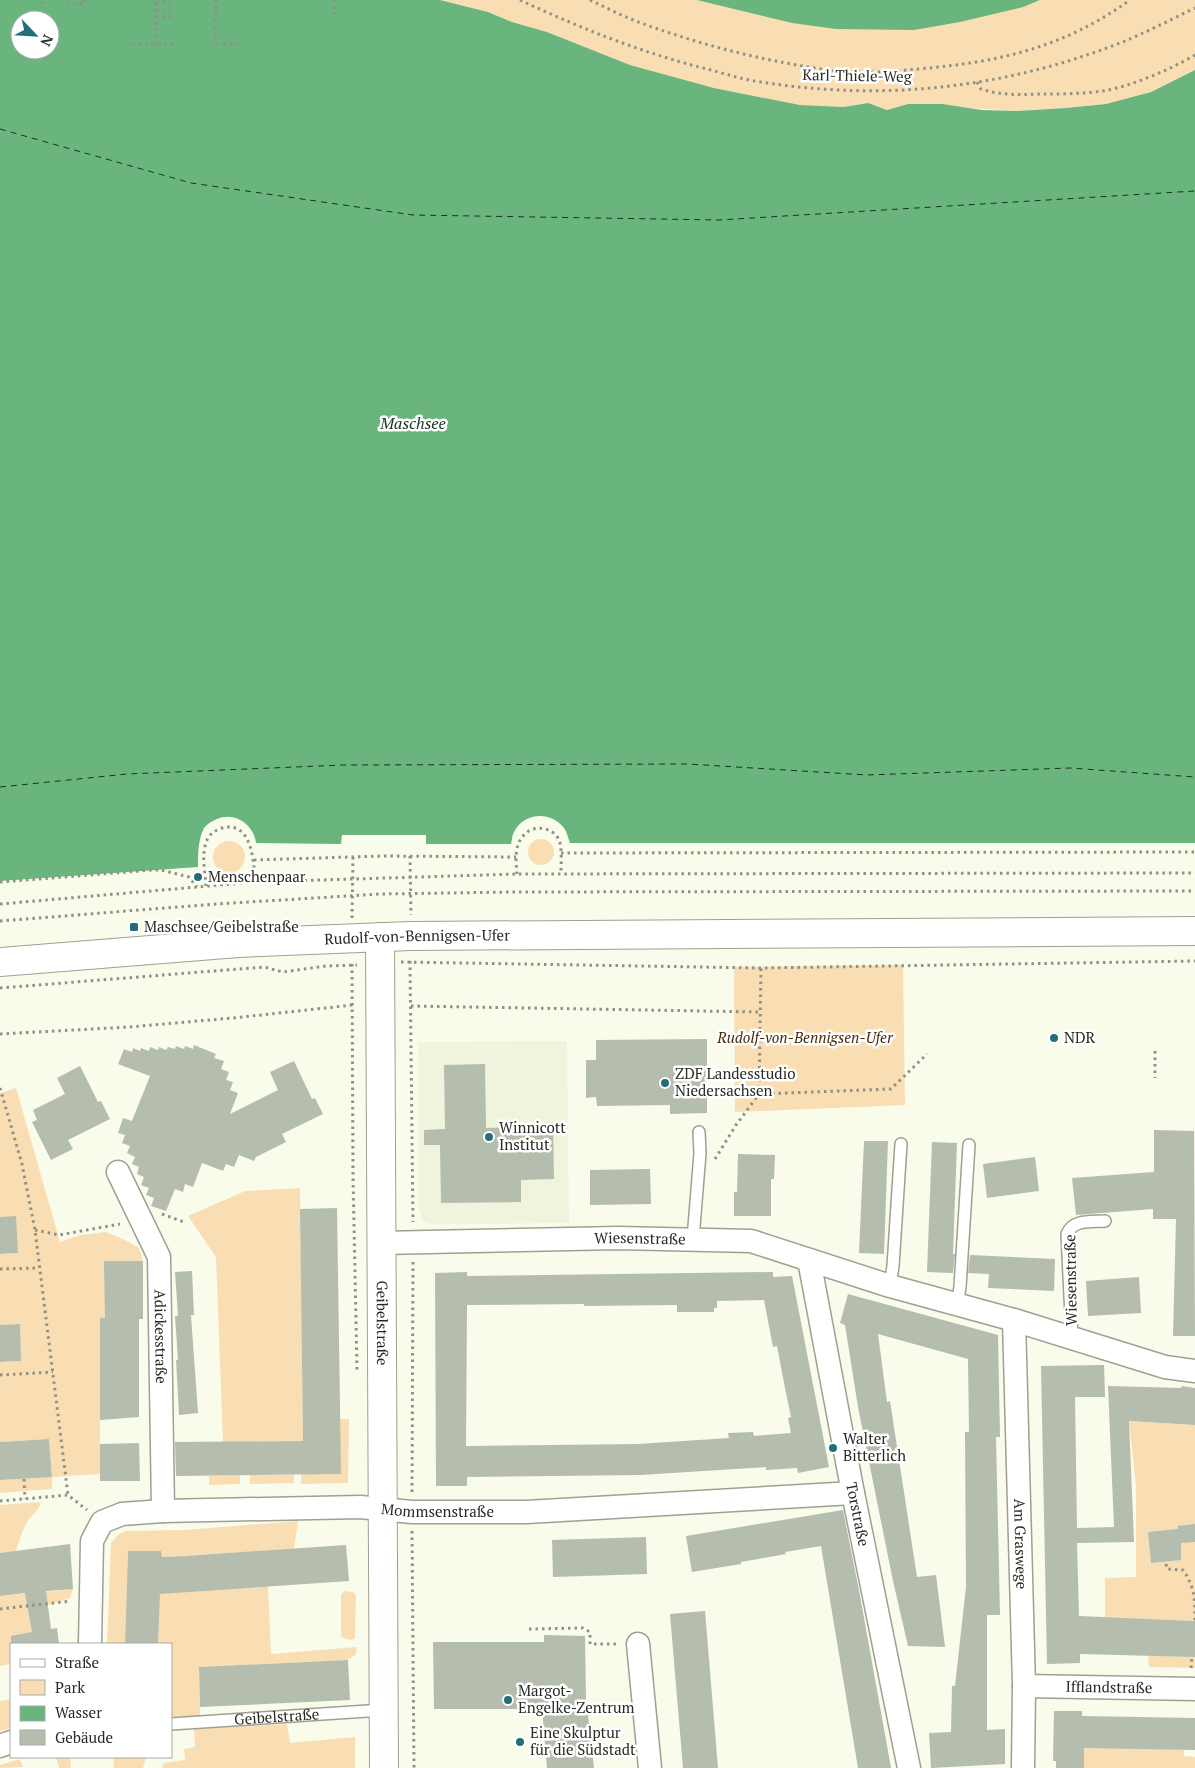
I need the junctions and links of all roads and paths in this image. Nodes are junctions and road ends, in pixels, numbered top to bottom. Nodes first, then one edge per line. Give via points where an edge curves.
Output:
1 (84, 0) edge
2 (216, 0) edge
3 (334, 0) edge
4 (520, 0) edge
5 (590, 0) edge
6 (1130, 0) edge
7 (156, 1) edge
8 (67, 3) dead end
9 (174, 3) dead end
10 (1195, 8) edge
11 (156, 10) junction
12 (174, 10) dead end
13 (335, 15) dead end
14 (156, 17) junction
15 (174, 17) dead end
16 (132, 44) dead end
17 (155, 44) junction
18 (174, 44) dead end
19 (241, 44) dead end
20 (1195, 55) edge
21 (977, 82) junction
22 (561, 852) junction
23 (1195, 852) edge
24 (410, 856) junction
25 (353, 857) junction
26 (516, 857) junction
27 (254, 860) junction
28 (517, 874) junction
29 (561, 874) junction
30 (1195, 874) edge
31 (411, 877) junction
32 (352, 879) junction
33 (0, 882) edge
34 (255, 882) junction
35 (206, 886) junction
36 (197, 888) junction
37 (1195, 890) edge
38 (411, 894) junction
39 (353, 896) junction
40 (0, 904) edge
41 (0, 922) edge
42 (1195, 931) edge
43 (380, 937) junction
44 (410, 949) junction
45 (1195, 961) edge
46 (0, 962) edge
47 (380, 964) junction
48 (761, 968) junction
49 (0, 988) edge
50 (352, 1005) dead end
51 (411, 1006) junction
52 (760, 1012) junction
53 (0, 1034) edge
54 (1155, 1051) dead end
55 (927, 1054) dead end
56 (1155, 1078) dead end
57 (0, 1088) edge
58 (759, 1094) junction
59 (699, 1132) dead end
60 (901, 1144) dead end
61 (969, 1145) dead end
62 (714, 1161) dead end
63 (118, 1172) dead end
64 (159, 1213) dead end
65 (1104, 1221) dead end
66 (184, 1222) dead end
67 (108, 1225) dead end
68 (35, 1230) junction
69 (693, 1239) junction
70 (413, 1242) junction
71 (381, 1243) junction
72 (809, 1260) junction
73 (39, 1268) junction
74 (0, 1269) edge
75 (890, 1286) junction
76 (957, 1305) junction
77 (1014, 1320) junction
78 (1072, 1338) junction
79 (1195, 1371) edge
80 (53, 1372) junction
81 (0, 1375) edge
82 (24, 1479) dead end
83 (853, 1493) junction
84 (68, 1495) junction
85 (25, 1499) junction
86 (0, 1501) edge
87 (382, 1509) junction
88 (163, 1511) junction
89 (412, 1512) junction
90 (102, 1522) junction
91 (1166, 1564) dead end
92 (91, 1598) junction
93 (0, 1609) edge
94 (1195, 1621) edge
95 (529, 1629) dead end
96 (90, 1643) edge
97 (638, 1644) joint
98 (1024, 1686) junction
99 (1195, 1689) edge
100 (383, 1710) junction
101 (172, 1724) edge
102 (384, 1768) edge
103 (414, 1768) edge
104 (650, 1768) edge
105 (909, 1768) edge
106 (1023, 1768) edge

1 - 8 path via 84,4
2 - 19 path via 215,44
3 - 13 path
4 - 21 path, Karl-Thiele-Weg via 628,46 754,81 828,90 893,92
5 - 6 path, Karl-Thiele-Weg via 698,42 758,57 830,70 892,72 1005,58 1054,42 1105,18
7 - 9 path
7 - 11 path
10 - 21 path, Karl-Thiele-Weg via 1121,43 1074,59
11 - 12 path
11 - 14 path
14 - 15 path
14 - 17 path
16 - 17 path
17 - 18 path
20 - 21 path via 1146,78 1104,91 1018,95 981,89
22 - 23 path
22 - 26 path via 560,841 552,831 533,828 523,836
22 - 29 path
24 - 25 path
24 - 26 path
24 - 31 path
25 - 27 path
25 - 32 path
26 - 28 path
27 - 34 path
27 - 35 path via 247,838 238,830 227,827 216,830 207,838 204,858
28 - 29 path
28 - 31 path
29 - 30 path
31 - 32 path
31 - 38 path
32 - 34 path
32 - 39 path
33 - 36 path via 161,870 189,877
34 - 35 path
35 - 36 path
36 - 40 path
37 - 38 path
38 - 39 path
38 - 44 path
39 - 41 path
42 - 44 street, Rudolf-von-Bennigsen-Ufer
43 - 44 street, Rudolf-von-Bennigsen-Ufer
43 - 46 street, Rudolf-von-Bennigsen-Ufer
43 - 47 street, Geibelstraße
44 - 47 path
44 - 48 path
44 - 51 path
45 - 48 path
47 - 49 path via 283,972 264,967
47 - 71 street, Geibelstraße
48 - 52 path
50 - 53 path via 129,1027
51 - 52 path
51 - 70 path
52 - 58 path
54 - 56 path
55 - 58 path via 892,1089
57 - 68 path via 22,1164
58 - 62 path
59 - 69 lane
60 - 75 lane
61 - 76 lane
63 - 88 street, Adickesstraße via 158,1257
64 - 66 path
65 - 78 lane, Wiesenstraße via 1074,1224 1067,1234
67 - 68 path via 59,1235
68 - 73 path
69 - 70 street, Wiesenstraße
69 - 72 street, Wiesenstraße via 751,1241
70 - 71 street, Wiesenstraße
70 - 89 path
71 - 87 street, Geibelstraße
72 - 75 street, Wiesenstraße
72 - 83 street, Torstraße
73 - 74 path
73 - 80 path
75 - 76 street, Wiesenstraße
76 - 77 street, Wiesenstraße
77 - 78 street, Wiesenstraße
77 - 98 street, Am Graswege
78 - 79 street, Wiesenstraße via 1165,1367
80 - 81 path
80 - 84 path
82 - 85 path
83 - 89 street, Mommsenstraße via 527,1512
83 - 105 street, Torstraße
84 - 85 path
84 - 90 path
85 - 86 path
87 - 88 street, Mommsenstraße
87 - 89 street, Mommsenstraße
87 - 100 street, Geibelstraße
88 - 90 street, Mommsenstraße via 122,1514
89 - 103 path
90 - 92 street via 92,1541
91 - 94 path via 1167,1569 1183,1570 1191,1579 1195,1590
92 - 93 path
92 - 96 street
95 - 97 path via 583,1628 590,1632 590,1644
97 - 104 street
98 - 99 street, Ifflandstraße
98 - 106 street, Am Graswege
100 - 101 lane, Geibelstraße
100 - 102 street, Geibelstraße

